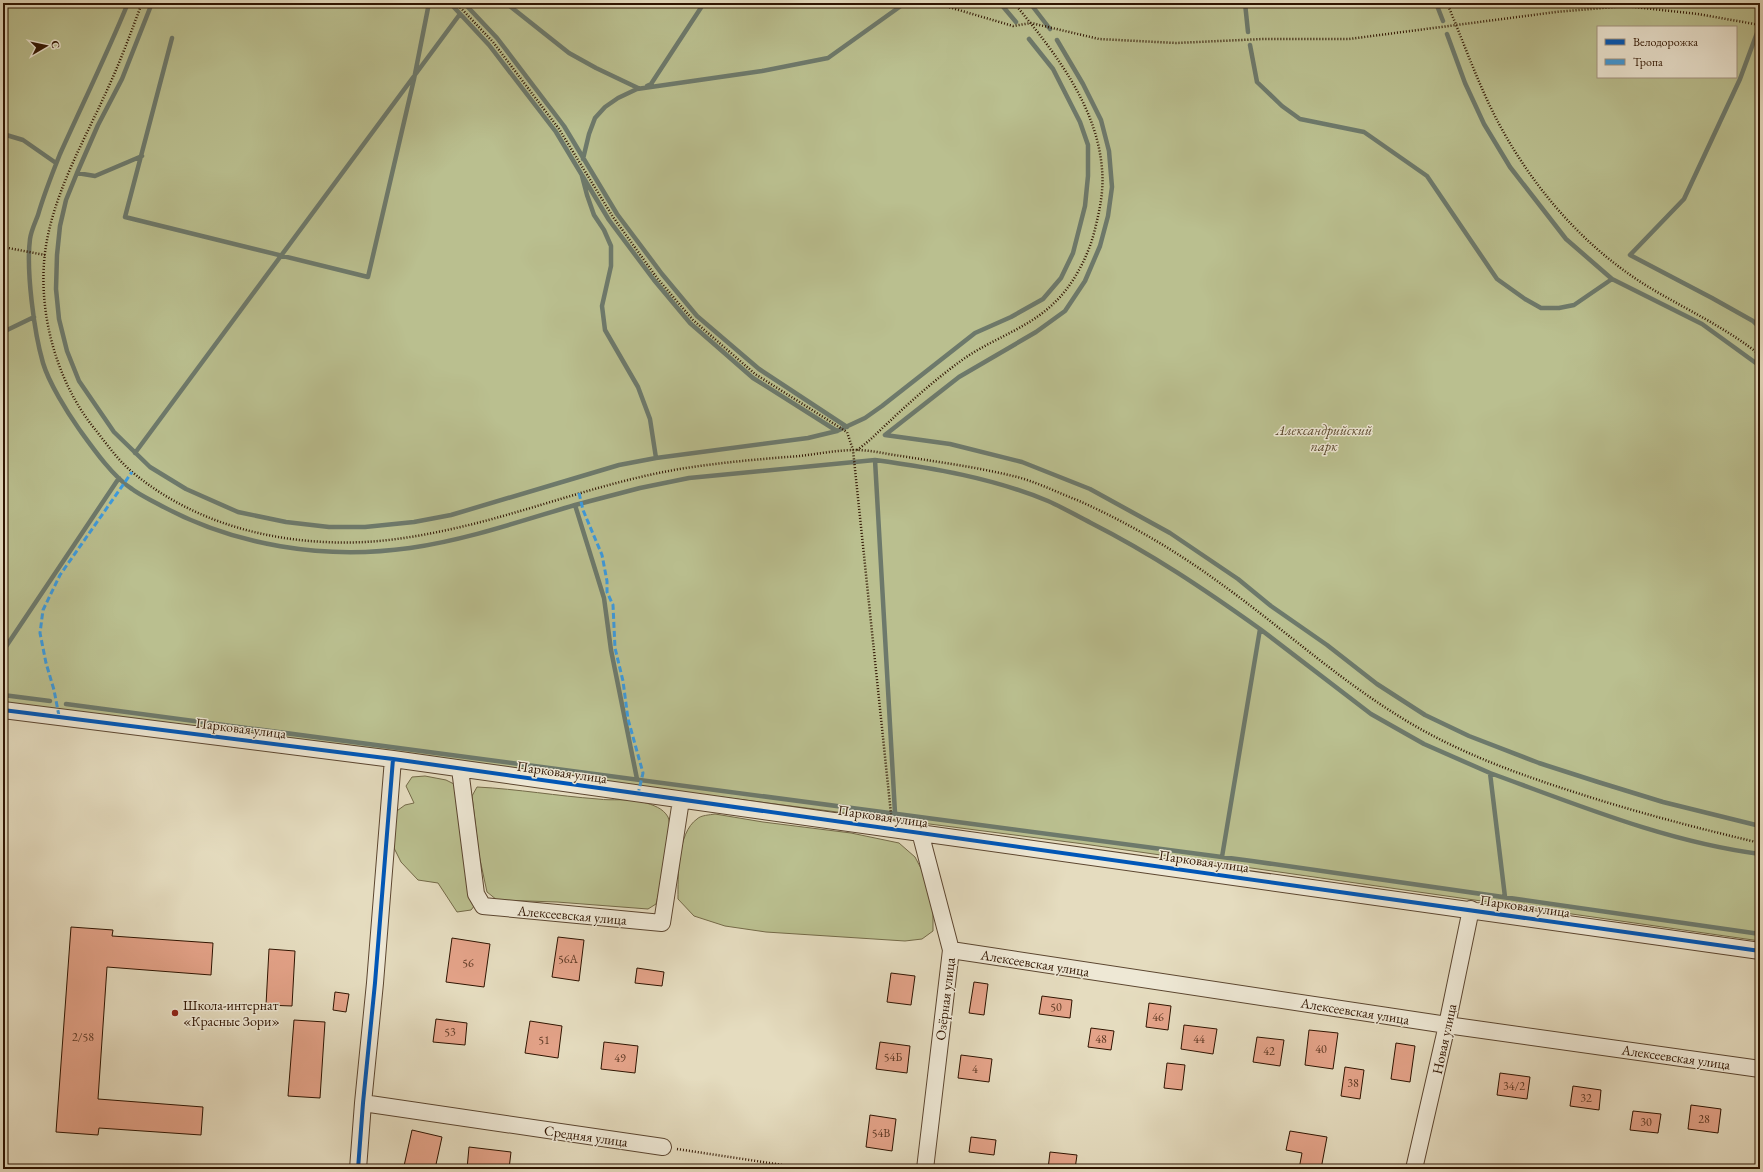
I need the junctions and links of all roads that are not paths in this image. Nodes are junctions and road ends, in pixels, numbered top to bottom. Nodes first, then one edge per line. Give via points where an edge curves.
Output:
1 (3, 710) edge
2 (393, 759) junction
3 (460, 769) junction
4 (681, 800) junction
5 (920, 832) junction
6 (1471, 909) junction
7 (951, 950) junction
8 (1760, 951) edge
9 (1447, 1025) junction
10 (1760, 1069) edge
11 (363, 1102) junction
12 (663, 1147) road end
13 (358, 1169) edge
14 (925, 1169) edge
15 (1414, 1169) edge

1 - 2 street, Парковая улица
2 - 3 street, Парковая улица
2 - 11 street via 376,983
3 - 4 street, Парковая улица
3 - 4 street, Алексеевская улица via 476,894 483,906 662,923
4 - 5 street, Парковая улица
5 - 6 street, Парковая улица
5 - 7 street, Озёрная улица
6 - 8 street, Парковая улица
6 - 9 street, Новая улица
7 - 9 street, Алексеевская улица
7 - 14 street, Озёрная улица
9 - 10 street, Алексеевская улица
9 - 15 street, Новая улица
11 - 12 street, Средняя улица
11 - 13 street

